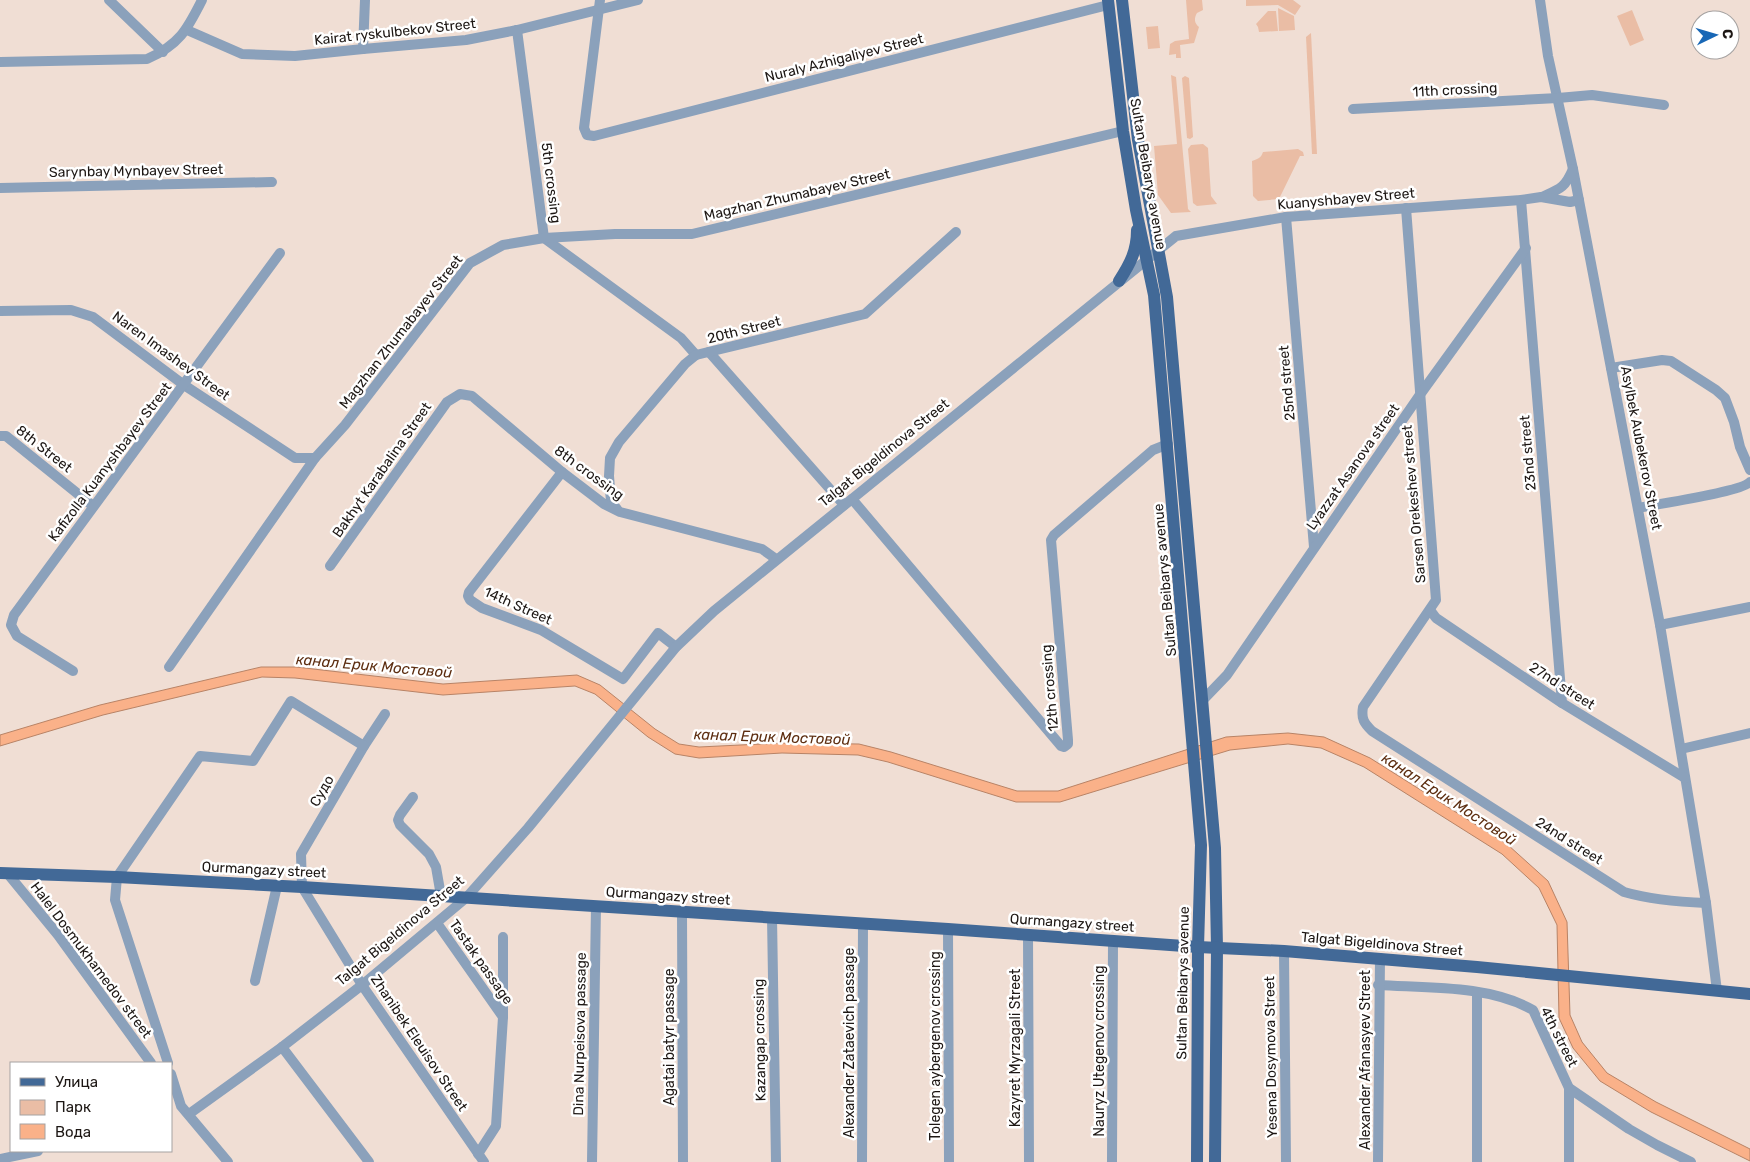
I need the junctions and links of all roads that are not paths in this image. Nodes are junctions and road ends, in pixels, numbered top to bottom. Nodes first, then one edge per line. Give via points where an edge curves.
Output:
1 (109, 0) edge
2 (202, 0) edge
3 (365, 0) edge
4 (638, 0) edge
5 (1122, 0) edge
6 (1532, 0) edge
7 (1108, 2) edge
8 (1540, 4) edge
9 (600, 5) edge
10 (187, 30) junction
11 (517, 30) junction
12 (363, 49) junction
13 (163, 52) junction
14 (0, 62) edge
15 (1558, 98) junction
16 (1664, 105) dead end
17 (1353, 109) dead end
18 (1123, 131) junction
19 (1573, 169) junction
20 (272, 182) dead end
21 (0, 188) edge
22 (1541, 197) junction
23 (1521, 200) junction
24 (1579, 200) junction
25 (1406, 208) junction
26 (1136, 210) junction
27 (1286, 216) junction
28 (956, 232) dead end
29 (544, 238) junction
30 (1526, 248) junction
31 (1159, 249) junction
32 (280, 253) dead end
33 (1147, 258) junction
34 (1119, 281) junction
35 (0, 311) edge
36 (709, 352) junction
37 (696, 355) junction
38 (1612, 368) junction
39 (184, 385) junction
40 (460, 394) joint
41 (1419, 396) junction
42 (0, 436) edge
43 (1168, 444) junction
44 (315, 458) junction
45 (1750, 470) edge
46 (562, 472) junction
47 (1750, 482) edge
48 (848, 502) junction
49 (93, 506) junction
50 (1638, 508) junction
51 (620, 512) junction
52 (1314, 547) junction
53 (776, 559) junction
54 (330, 566) dead end
55 (1750, 607) edge
56 (1430, 610) junction
57 (1660, 625) junction
58 (676, 648) junction
59 (170, 667) dead end
60 (73, 671) dead end
61 (1202, 701) junction
62 (1562, 703) junction
63 (385, 714) dead end
64 (1362, 715) joint
65 (1750, 733) edge
66 (364, 746) junction
67 (1681, 750) junction
68 (1686, 778) junction
69 (413, 798) dead end
70 (4, 874) edge
71 (117, 877) junction
72 (277, 886) junction
73 (302, 887) junction
74 (441, 896) junction
75 (466, 898) junction
76 (1706, 904) junction
77 (596, 906) junction
78 (682, 912) junction
79 (772, 918) junction
80 (1198, 919) junction
81 (437, 923) junction
82 (863, 923) junction
83 (1216, 923) junction
84 (948, 929) junction
85 (1028, 935) junction
86 (503, 937) dead end
87 (1113, 941) junction
88 (1174, 945) junction
89 (1198, 947) junction
90 (1217, 948) junction
91 (1238, 948) junction
92 (1284, 951) junction
93 (1380, 958) junction
94 (1216, 964) junction
95 (1198, 969) junction
96 (255, 981) dead end
97 (362, 985) junction
98 (1378, 985) junction
99 (1717, 991) junction
100 (1477, 992) junction
101 (1750, 994) edge
102 (503, 1017) junction
103 (282, 1047) junction
104 (150, 1062) edge
105 (168, 1062) edge
106 (172, 1081) edge
107 (1569, 1088) junction
108 (172, 1095) edge
109 (176, 1108) edge
110 (189, 1114) junction
111 (34, 1152) edge
112 (481, 1158) edge
113 (1674, 1158) edge
114 (0, 1160) edge
115 (228, 1162) edge
116 (369, 1162) edge
117 (592, 1162) edge
118 (683, 1162) edge
119 (776, 1162) edge
120 (862, 1162) edge
121 (949, 1162) edge
122 (1030, 1162) edge
123 (1112, 1162) edge
124 (1197, 1162) edge
125 (1215, 1162) edge
126 (1286, 1162) edge
127 (1378, 1162) edge
128 (1478, 1162) edge
129 (1569, 1162) edge
130 (1691, 1162) edge

1 - 13 street
2 - 10 street
3 - 12 street
4 - 9 street, Kairat ryskulbekov Street
5 - 31 main road, Sultan Beibarys avenue via 1138,140
6 - 8 street
7 - 9 street, Nuraly Azhigaliyev Street via 594,136 587,135 584,128
7 - 18 main road, Sultan Beibarys avenue
8 - 15 street, Asylbek Aubekerov Street
9 - 11 street, Kairat ryskulbekov Street
10 - 12 street, Kairat ryskulbekov Street via 242,54 296,56
10 - 13 street
11 - 12 street, Kairat ryskulbekov Street via 466,40
11 - 29 street, 5th crossing
13 - 14 street via 147,59
15 - 16 street, 11th crossing via 1592,95
15 - 17 street, 11th crossing
15 - 19 street, Asylbek Aubekerov Street
18 - 26 main road, Sultan Beibarys avenue
18 - 29 street, Magzhan Zhumabayev Street via 692,234
19 - 22 street, Kuanyshbayev Street via 1568,182
19 - 24 street, Asylbek Aubekerov Street
20 - 21 street, Sarynbay Mynbayev Street
22 - 23 street, Kuanyshbayev Street
22 - 24 street, Kuanyshbayev Street via 1570,202
23 - 25 street, Kuanyshbayev Street
23 - 30 street, 23nd street
24 - 38 street, Asylbek Aubekerov Street
25 - 27 street, Kuanyshbayev Street
25 - 41 street, Sarsen Orekeshev street
26 - 33 main road, Sultan Beibarys avenue
26 - 34 main road via 1135,252
27 - 31 street, Kuanyshbayev Street via 1176,236
27 - 52 street, 25nd street
28 - 36 street, 20th Street via 865,314
29 - 37 street, 5th crossing via 682,338
29 - 44 street, Magzhan Zhumabayev Street via 503,245 470,263 345,425
30 - 41 street, Lyazzat Asanova street
30 - 62 street, 23nd street
31 - 33 street, Talgat Bigeldinova Street
31 - 61 main road, Sultan Beibarys avenue via 1167,296
32 - 39 street, Kafizolla Kuanyshbayev Street
33 - 34 street, Talgat Bigeldinova Street
33 - 43 main road, Sultan Beibarys avenue via 1154,295
34 - 48 street, Talgat Bigeldinova Street
35 - 39 street, Naren Imashev Street via 71,310 93,317
36 - 37 street, 20th Street
36 - 48 street
37 - 51 street, 20th Street via 619,442 610,458 611,502
38 - 45 street via 1671,361 1716,390 1725,398
38 - 50 street, Asylbek Aubekerov Street
39 - 44 street, Naren Imashev Street via 295,458
39 - 49 street, Kafizolla Kuanyshbayev Street
40 - 46 street, 8th crossing via 472,396
40 - 54 street, Bakhyt Karabalina Street via 447,402
41 - 52 street, Lyazzat Asanova street
41 - 56 street, Sarsen Orekeshev street via 1436,600
42 - 49 street, 8th Street via 6,436
43 - 48 street, 12th crossing via 1153,450 1051,540 1068,740 1064,748
43 - 80 main road, Sultan Beibarys avenue via 1201,845
44 - 59 street, Magzhan Zhumabayev Street
46 - 51 street, 8th crossing
46 - 58 street, 14th Street via 469,592 470,600 482,608 541,630 623,679 658,633
47 - 50 street via 1721,492
48 - 53 street, Talgat Bigeldinova Street
49 - 60 street, Kafizolla Kuanyshbayev Street via 14,615 11,624 17,636
50 - 57 street, Asylbek Aubekerov Street
51 - 53 street, 8th crossing via 762,548
52 - 61 street, Lyazzat Asanova street via 1227,675
53 - 58 street, Talgat Bigeldinova Street
55 - 57 street
56 - 62 street, 27nd street via 1436,618
56 - 64 street, Sarsen Orekeshev street via 1363,707
57 - 67 street, Asylbek Aubekerov Street
58 - 75 street, Talgat Bigeldinova Street
61 - 83 main road, Sultan Beibarys avenue via 1215,848
62 - 68 street, 27nd street
63 - 66 street, Судо
64 - 76 street, 24nd street via 1363,722 1372,731 1624,892 1649,899
65 - 67 street
66 - 71 street via 291,702 253,761 200,756
66 - 73 street, Судо via 301,854
67 - 68 street, Asylbek Aubekerov Street
68 - 76 street, Asylbek Aubekerov Street
69 - 74 street via 398,820 429,854 436,867
70 - 71 main road, Qurmangazy street
70 - 104 street, Halel Dosmukhamedov street via 58,935
71 - 72 main road, Qurmangazy street
71 - 105 street, Halel Dosmukhamedov street via 116,900
72 - 73 main road, Qurmangazy street
72 - 96 street
73 - 74 main road, Qurmangazy street
73 - 97 street, Zhanibek Eleuisov Street
74 - 75 main road, Qurmangazy street
75 - 77 main road, Qurmangazy street
75 - 81 street, Talgat Bigeldinova Street
76 - 99 street
77 - 78 main road, Qurmangazy street
77 - 117 street, Dina Nurpeisova passage
78 - 79 main road, Qurmangazy street
78 - 118 street, Agatai batyr passage
79 - 82 main road, Qurmangazy street
79 - 119 street, Kazangap crossing
80 - 88 main road via 1189,938
80 - 89 main road, Sultan Beibarys avenue
81 - 97 street, Talgat Bigeldinova Street
81 - 102 street, Tastak passage
82 - 84 main road, Qurmangazy street
82 - 120 street, Alexander Zataevich passage
83 - 90 main road, Sultan Beibarys avenue
83 - 91 main road via 1227,944
84 - 85 main road, Qurmangazy street
84 - 121 street, Tolegen aybergenov crossing
85 - 87 main road, Qurmangazy street
85 - 122 street, Kazyret Myrzagali Street
86 - 102 street, Tastak passage
87 - 88 main road, Qurmangazy street
87 - 123 street, Nauryz Utegenov crossing
88 - 89 main road, Qurmangazy street
88 - 95 main road via 1190,952
89 - 90 main road, Qurmangazy street
89 - 95 main road, Sultan Beibarys avenue
90 - 91 main road, Talgat Bigeldinova Street
90 - 94 main road, Sultan Beibarys avenue
91 - 92 main road, Talgat Bigeldinova Street
91 - 94 main road via 1224,954
92 - 93 main road, Talgat Bigeldinova Street
92 - 126 street, Yesena Dosymova Street
93 - 98 street, Alexander Afanasyev Street
93 - 99 main road, Talgat Bigeldinova Street
94 - 125 main road, Sultan Beibarys avenue
95 - 124 main road, Sultan Beibarys avenue
97 - 103 street, Talgat Bigeldinova Street
97 - 112 street, Zhanibek Eleuisov Street
98 - 100 street, 4th street
98 - 127 street, Alexander Afanasyev Street
99 - 101 main road, Talgat Bigeldinova Street
100 - 107 street, 4th street via 1533,1010
100 - 128 street
102 - 112 street, Tastak passage via 496,1126
103 - 110 street, Talgat Bigeldinova Street
103 - 116 street
106 - 109 street
107 - 113 street, 4th street
107 - 129 street
108 - 109 street
109 - 110 street
110 - 115 street
111 - 114 street
113 - 130 street, 4th street

